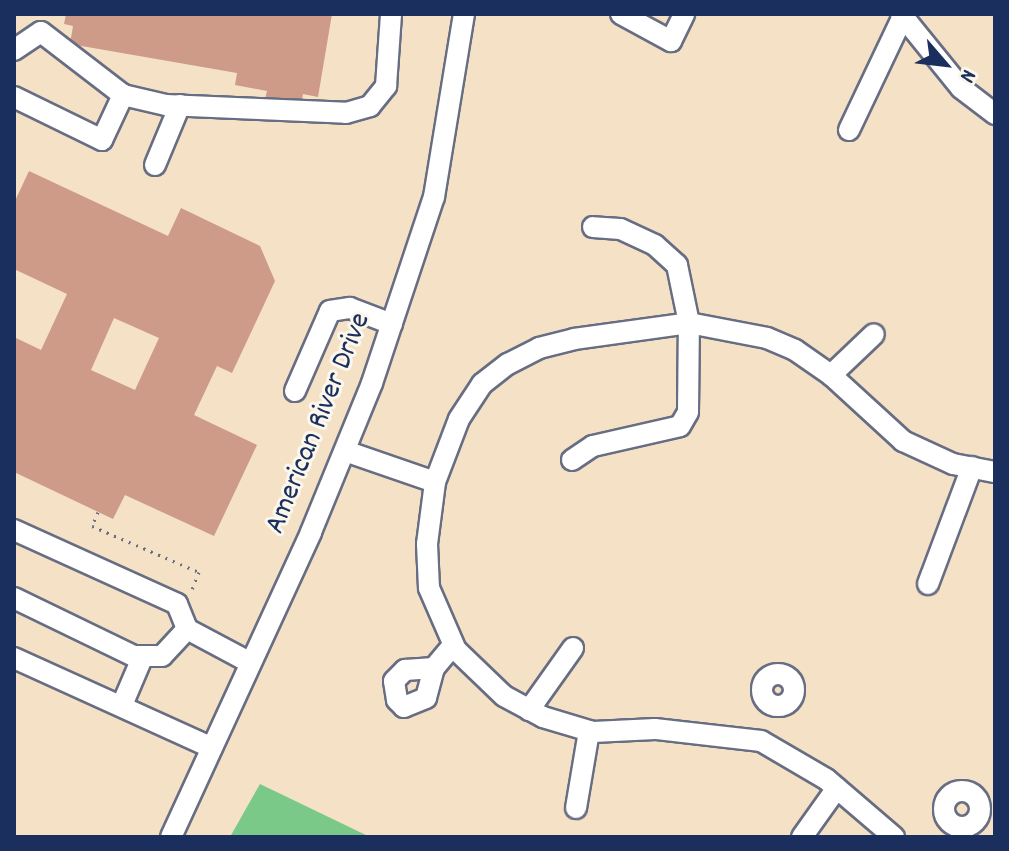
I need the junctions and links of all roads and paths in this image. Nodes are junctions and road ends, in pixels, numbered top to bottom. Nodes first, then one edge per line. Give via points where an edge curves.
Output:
1 (391, 14) edge
2 (464, 14) edge
3 (621, 14) edge
4 (684, 14) edge
5 (902, 15) edge
6 (39, 23) edge
7 (14, 50) edge
8 (123, 95) junction
9 (14, 97) edge
10 (180, 105) junction
11 (995, 114) edge
12 (849, 130) dead end
13 (155, 165) dead end
14 (593, 227) dead end
15 (689, 323) junction
16 (392, 324) junction
17 (874, 334) dead end
18 (831, 375) junction
19 (295, 391) dead end
20 (345, 451) junction
21 (572, 460) dead end
22 (972, 467) junction
23 (995, 472) edge
24 (435, 482) junction
25 (98, 512) dead end
26 (14, 530) edge
27 (928, 584) dead end
28 (14, 598) edge
29 (197, 599) dead end
30 (187, 629) junction
31 (453, 645) junction
32 (573, 648) dead end
33 (14, 658) edge
34 (142, 658) junction
35 (251, 663) junction
36 (434, 668) dead end
37 (122, 705) junction
38 (773, 705) dead end
39 (529, 710) junction
40 (589, 731) junction
41 (756, 740) junction
42 (212, 748) junction
43 (837, 788) junction
44 (576, 808) dead end
45 (171, 837) edge
46 (802, 837) edge
47 (894, 837) edge

1 - 10 street via 386,86 361,110
2 - 16 street, American River Drive via 434,197
3 - 4 street via 671,41
5 - 11 street via 961,88
5 - 12 street
6 - 7 street
6 - 8 street
8 - 9 street via 102,140
8 - 10 street
10 - 13 street
14 - 15 street via 620,229 655,245 677,265
15 - 18 street via 767,338
15 - 21 street via 688,412 680,426 593,446
15 - 24 street via 574,339 508,364 482,384 459,419
16 - 19 street via 350,308 330,311
16 - 20 street, American River Drive
17 - 18 street
18 - 22 street via 903,441
20 - 24 street
20 - 35 street, American River Drive
22 - 23 street
22 - 27 street
24 - 31 street via 427,544 429,588
25 - 29 path via 92,526 199,572 190,593
26 - 30 street via 177,604
28 - 34 street
30 - 34 street via 162,656
30 - 35 street
31 - 36 street
31 - 39 street via 474,670
32 - 39 street
33 - 37 street
34 - 37 street
35 - 42 street, American River Drive
37 - 42 street
38 - 41 street
39 - 40 street
40 - 41 street via 655,729
40 - 44 street
41 - 43 street via 801,762
42 - 45 street, American River Drive
43 - 46 street
43 - 47 street

